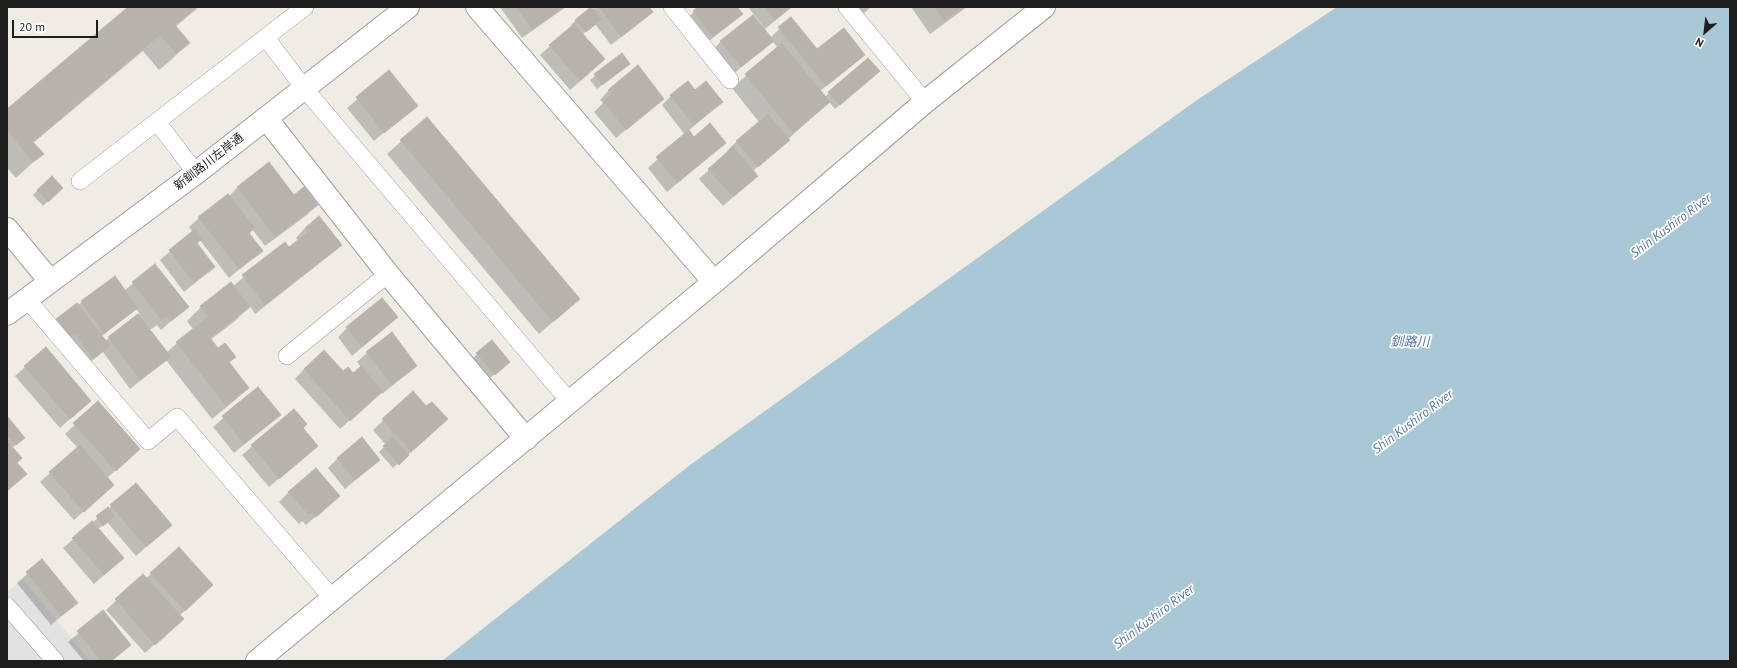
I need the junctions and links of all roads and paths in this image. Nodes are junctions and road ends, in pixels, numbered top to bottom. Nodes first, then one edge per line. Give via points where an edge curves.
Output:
1 (306, 7) edge
2 (408, 7) edge
3 (477, 7) edge
4 (672, 7) edge
5 (847, 7) edge
6 (1044, 7) edge
7 (266, 38) junction
8 (730, 80) dead end
9 (304, 88) junction
10 (925, 102) junction
11 (266, 118) junction
12 (157, 122) junction
13 (196, 172) junction
14 (80, 181) dead end
15 (7, 229) edge
16 (388, 274) junction
17 (50, 281) junction
18 (714, 282) junction
19 (26, 298) junction
20 (7, 314) edge
21 (287, 356) dead end
22 (570, 402) junction
23 (526, 439) junction
24 (333, 599) junction
25 (7, 606) edge
26 (55, 661) edge
27 (257, 661) edge

1 - 7 lane
2 - 9 street, 新釧路川左岸通
3 - 18 street
4 - 8 lane
5 - 10 lane
6 - 10 street
7 - 9 lane
7 - 12 lane
9 - 11 street, 新釧路川左岸通
9 - 22 lane
10 - 18 street
11 - 13 street, 新釧路川左岸通
11 - 16 street
12 - 13 lane
12 - 14 lane
13 - 17 street, 新釧路川左岸通
15 - 17 street
16 - 21 lane
16 - 23 street
17 - 19 street, 新釧路川左岸通
18 - 22 street
19 - 20 street, 新釧路川左岸通
19 - 24 lane via 148,441 177,417
22 - 23 street
23 - 24 street
24 - 27 street
25 - 26 lane

